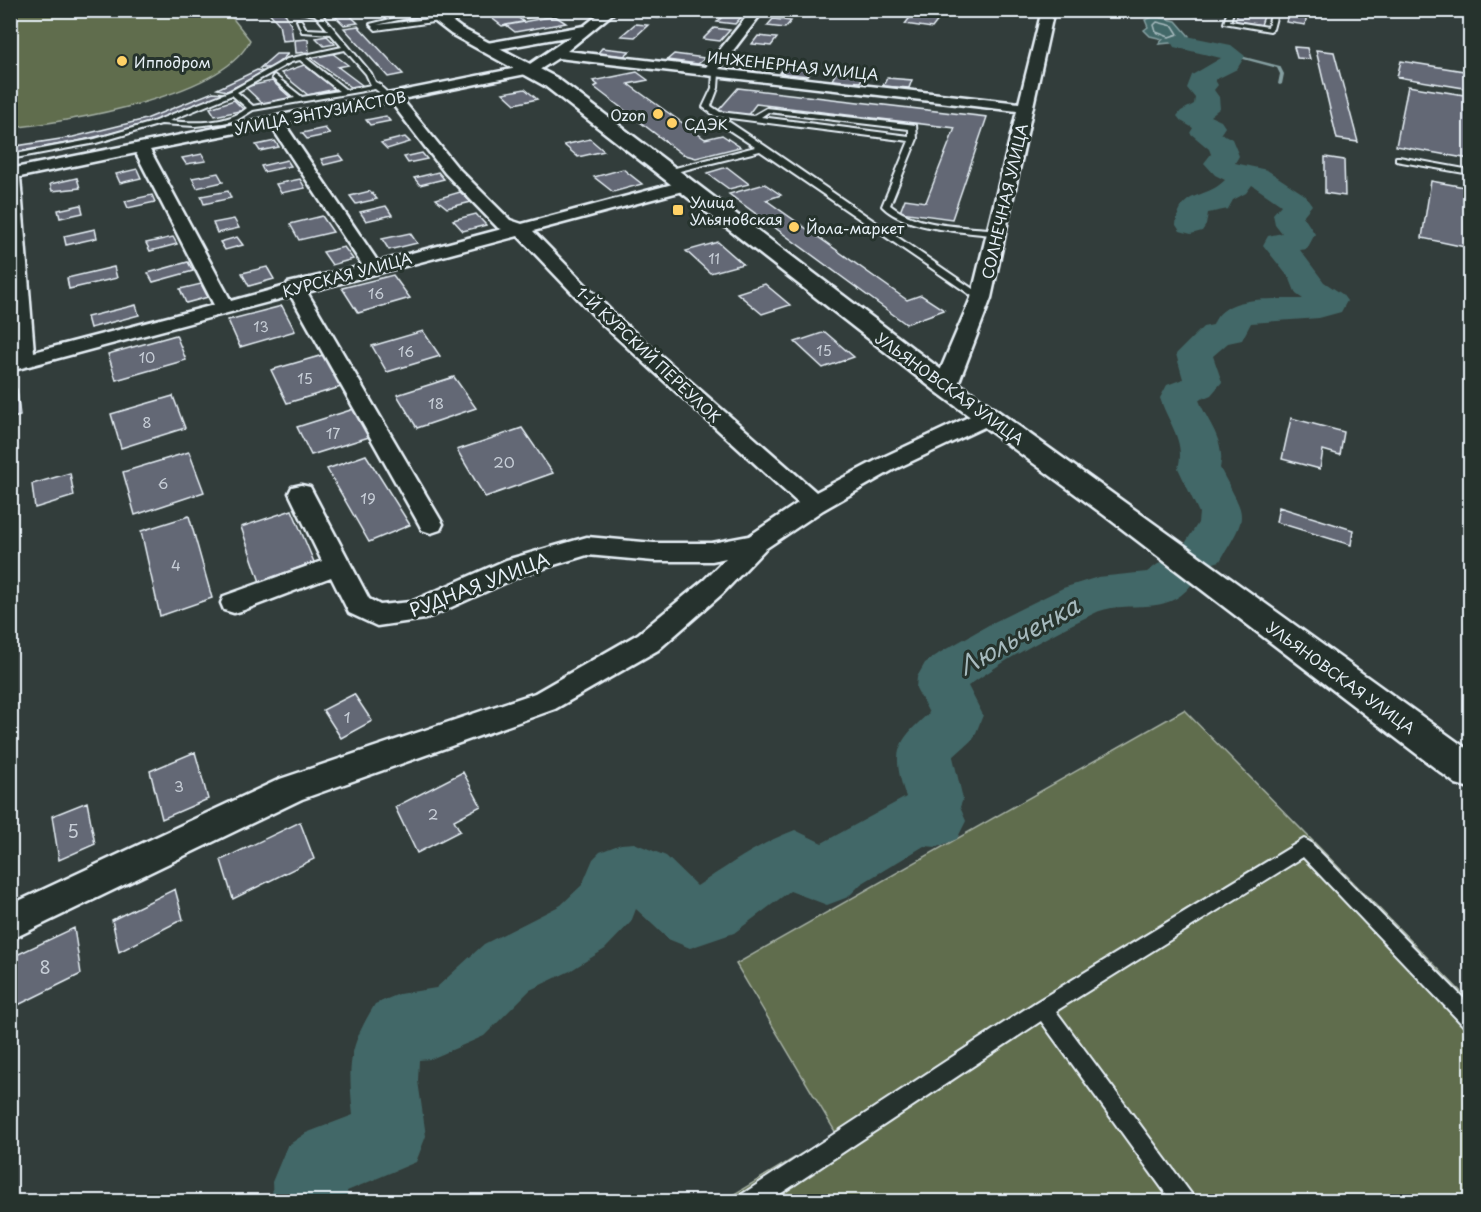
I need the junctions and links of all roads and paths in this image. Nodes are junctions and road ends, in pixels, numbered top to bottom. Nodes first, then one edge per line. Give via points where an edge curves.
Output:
1 (291, 10) edge
2 (520, 10) edge
3 (552, 10) edge
4 (612, 10) edge
5 (759, 10) edge
6 (1048, 10) edge
7 (1231, 10) edge
8 (1275, 10) edge
9 (316, 12) edge
10 (431, 14) edge
11 (299, 21) dead end
12 (588, 29) junction
13 (335, 32) junction
14 (487, 47) junction
15 (347, 48) junction
16 (556, 54) junction
17 (300, 57) junction
18 (531, 69) junction
19 (712, 73) junction
20 (274, 77) dead end
21 (233, 92) junction
22 (345, 92) junction
23 (384, 92) junction
24 (301, 100) junction
25 (251, 108) junction
26 (1026, 108) junction
27 (275, 121) junction
28 (161, 122) junction
29 (726, 124) dead end
30 (190, 132) junction
31 (141, 148) junction
32 (762, 148) junction
33 (1399, 159) dead end
34 (11, 169) edge
35 (1470, 172) edge
36 (675, 179) junction
37 (521, 229) junction
38 (998, 233) junction
39 (13, 262) edge
40 (373, 267) junction
41 (295, 287) junction
42 (981, 298) junction
43 (224, 306) junction
44 (17, 364) edge
45 (946, 387) junction
46 (987, 417) junction
47 (301, 493) dead end
48 (814, 504) junction
49 (431, 524) dead end
50 (756, 543) junction
51 (337, 565) junction
52 (234, 603) dead end
53 (1470, 772) edge
54 (10, 922) edge
55 (1043, 1009) junction
56 (1470, 1018) edge
57 (748, 1202) edge
58 (1185, 1202) edge

1 - 9 lane
2 - 3 lane via 526,15
4 - 12 street, УЛИЦА ЭНТУЗИАСТОВ
5 - 19 street
6 - 26 street, СОЛНЕЧНАЯ УЛИЦА
7 - 8 lane via 1226,22 1270,28
9 - 13 lane
10 - 10 lane via 376,28 373,24
10 - 14 main road, УЛЬЯНОВСКАЯ УЛИЦА via 459,34
11 - 13 lane via 304,31
12 - 14 street
12 - 16 street, УЛИЦА ЭНТУЗИАСТОВ
13 - 15 lane
14 - 18 main road, УЛЬЯНОВСКАЯ УЛИЦА
15 - 17 lane via 318,49
15 - 23 lane
16 - 18 street, УЛИЦА ЭНТУЗИАСТОВ
16 - 19 street, ИНЖЕНЕРНАЯ УЛИЦА
17 - 21 lane
17 - 22 lane
18 - 23 street, УЛИЦА ЭНТУЗИАСТОВ
18 - 36 main road, УЛЬЯНОВСКАЯ УЛИЦА
19 - 26 street, ИНЖЕНЕРНАЯ УЛИЦА
19 - 38 lane via 715,88 707,107 718,114 913,139 886,206 891,212 906,219
20 - 24 lane
21 - 25 lane
21 - 28 lane
22 - 23 lane
22 - 24 lane
23 - 27 street, УЛИЦА ЭНТУЗИАСТОВ
23 - 37 street, 1-Й КУРСКИЙ ПЕРЕУЛОК via 399,102 451,170 504,224
24 - 25 lane
25 - 30 lane via 238,117
26 - 38 street, СОЛНЕЧНАЯ УЛИЦА
27 - 30 street, УЛИЦА ЭНТУЗИАСТОВ
27 - 40 street
28 - 30 lane
28 - 34 lane via 76,145
29 - 32 lane
30 - 31 street, УЛИЦА ЭНТУЗИАСТОВ
31 - 34 street, УЛИЦА ЭНТУЗИАСТОВ
31 - 43 street
32 - 36 lane
32 - 42 lane
33 - 35 lane
34 - 39 street
36 - 37 street, КУРСКАЯ УЛИЦА
36 - 45 main road, УЛЬЯНОВСКАЯ УЛИЦА
37 - 40 street, КУРСКАЯ УЛИЦА
37 - 48 street, 1-Й КУРСКИЙ ПЕРЕУЛОК via 611,322
38 - 42 street, СОЛНЕЧНАЯ УЛИЦА
39 - 44 street
40 - 41 street, КУРСКАЯ УЛИЦА
41 - 43 street, КУРСКАЯ УЛИЦА
41 - 49 street
42 - 45 street, СОЛНЕЧНАЯ УЛИЦА
43 - 44 street, КУРСКАЯ УЛИЦА
45 - 46 main road, УЛЬЯНОВСКАЯ УЛИЦА
46 - 48 street
46 - 53 main road, УЛЬЯНОВСКАЯ УЛИЦА
47 - 51 street, РУДНАЯ УЛИЦА
48 - 50 street
50 - 51 street, РУДНАЯ УЛИЦА via 712,552 587,546 515,567 415,612 377,616 358,606
50 - 54 street via 713,587 648,642 545,701 291,789
51 - 52 street
55 - 56 lane via 1304,847
55 - 57 lane
55 - 58 lane

